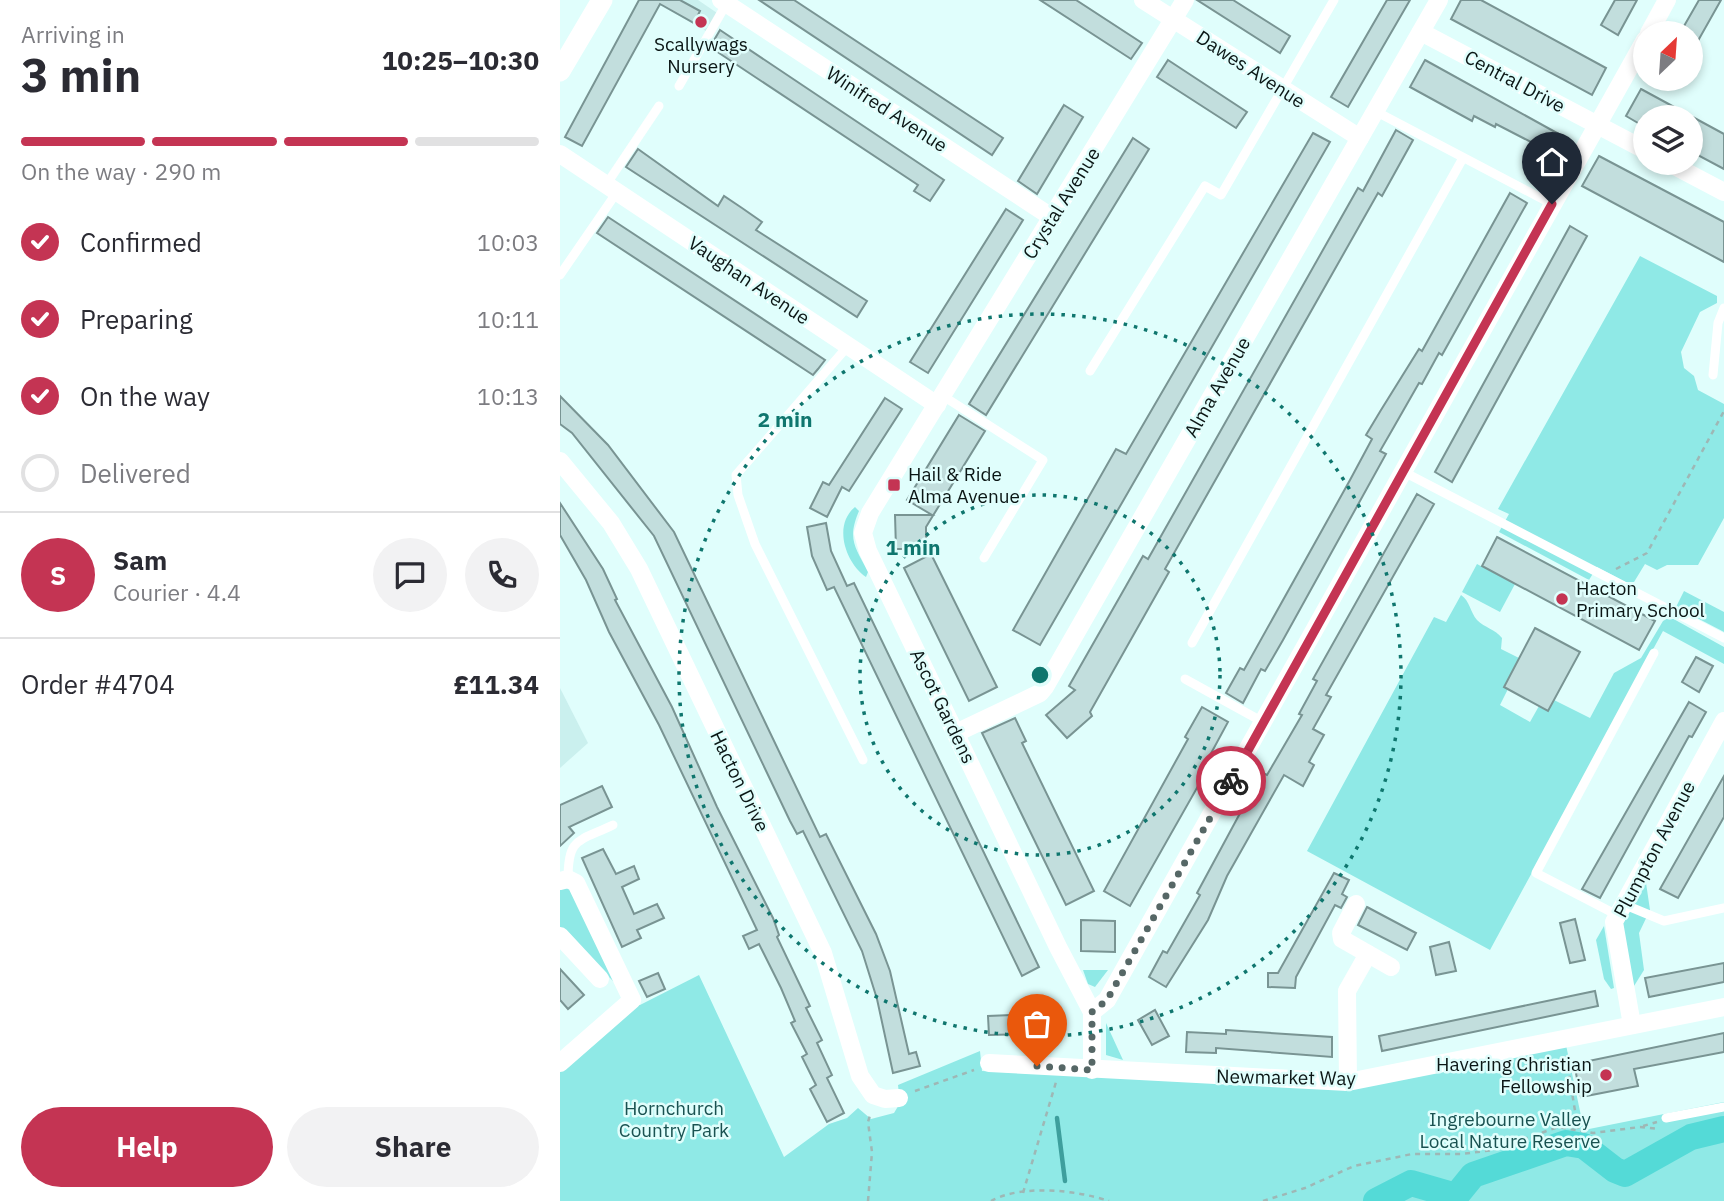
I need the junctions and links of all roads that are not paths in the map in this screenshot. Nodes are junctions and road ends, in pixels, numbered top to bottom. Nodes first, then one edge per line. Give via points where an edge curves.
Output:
1 (602, 0) edge
2 (1143, 0) edge
3 (1185, 0) edge
4 (1334, 0) edge
5 (1439, 0) edge
6 (1667, 0) edge
7 (726, 1) edge
8 (1172, 19) junction
9 (1656, 21) edge
10 (1421, 32) junction
11 (1633, 62) edge
12 (560, 71) edge
13 (679, 86) dead end
14 (1282, 90) junction
15 (659, 106) dead end
16 (1376, 111) junction
17 (1598, 125) junction
18 (1360, 138) junction
19 (1633, 144) edge
20 (560, 154) edge
21 (1463, 158) junction
22 (1692, 175) edge
23 (612, 188) junction
24 (1724, 192) edge
25 (1552, 204) junction
26 (1053, 218) junction
27 (560, 275) edge
28 (1724, 308) edge
29 (848, 346) junction
30 (1090, 371) dead end
31 (1713, 376) dead end
32 (940, 401) junction
33 (560, 461) edge
34 (1402, 471) junction
35 (984, 558) dead end
36 (1724, 638) edge
37 (1192, 643) dead end
38 (1654, 653) dead end
39 (1185, 679) dead end
40 (1724, 721) edge
41 (1264, 722) junction
42 (956, 733) junction
43 (863, 760) dead end
44 (613, 825) dead end
45 (564, 880) edge
46 (1356, 905) dead end
47 (1724, 908) edge
48 (1620, 910) junction
49 (560, 936) edge
50 (1368, 954) junction
51 (1391, 967) dead end
52 (600, 979) dead end
53 (1724, 1007) edge
54 (1092, 1012) junction
55 (1632, 1025) junction
56 (560, 1063) edge
57 (989, 1063) road end
58 (1092, 1070) junction
59 (1349, 1082) junction
60 (899, 1098) road end
61 (1724, 1107) edge
62 (1667, 1118) road end

1 - 12 street
2 - 8 street, Dawes Avenue
3 - 8 street, Crystal Avenue
4 - 14 lane
5 - 10 street, Alma Avenue
6 - 9 street
7 - 13 lane
7 - 26 street, Winifred Avenue
8 - 14 street, Dawes Avenue
8 - 26 street, Crystal Avenue
10 - 16 street, Alma Avenue
10 - 17 street, Central Drive
11 - 17 street
14 - 18 street, Dawes Avenue
14 - 30 lane via 1220,195 1205,186
15 - 23 lane
16 - 18 street, Alma Avenue
16 - 21 lane
17 - 19 street, Central Drive
17 - 25 street
18 - 42 street, Alma Avenue via 1045,687
20 - 23 street, Vaughan Avenue
21 - 25 lane
21 - 37 lane
22 - 24 street
23 - 27 lane
23 - 29 street, Vaughan Avenue
25 - 34 street
26 - 32 street, Crystal Avenue
28 - 31 lane via 1718,323
29 - 32 street, Vaughan Avenue
29 - 43 lane via 736,475 755,544
32 - 35 lane via 1043,460
32 - 42 street, Ascot Gardens via 870,513 863,533
33 - 60 street, Hacton Drive via 611,523 639,569 823,953 860,1076 877,1096
34 - 36 lane
34 - 41 street
38 - 48 lane via 1536,873
39 - 41 lane
40 - 48 street, Plumpton Avenue
41 - 54 street via 1107,1000
42 - 54 street, Ascot Gardens
44 - 45 lane via 573,844
45 - 56 street via 576,883 632,1000
46 - 50 street via 1341,933 1342,940
47 - 48 lane via 1664,921
48 - 55 street, Plumpton Avenue via 1612,930
49 - 52 street
50 - 51 street
50 - 59 street via 1347,991
53 - 55 street, Newmarket Way
54 - 58 street
55 - 59 street, Newmarket Way
57 - 58 street, Newmarket Way
58 - 59 street, Newmarket Way
61 - 62 lane

